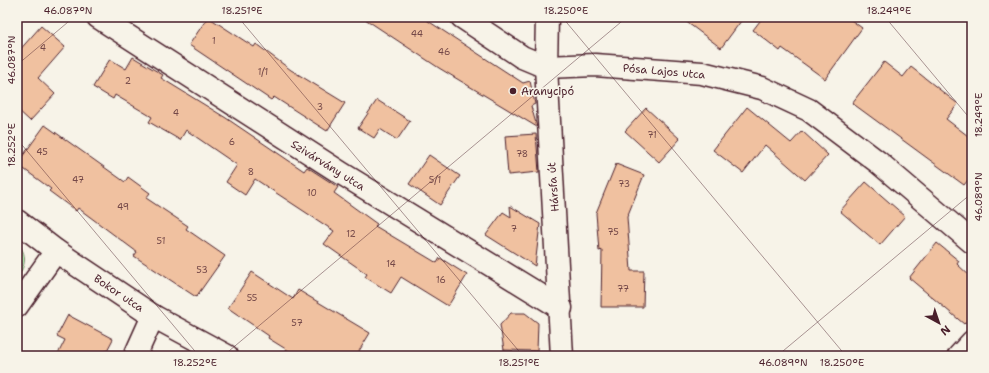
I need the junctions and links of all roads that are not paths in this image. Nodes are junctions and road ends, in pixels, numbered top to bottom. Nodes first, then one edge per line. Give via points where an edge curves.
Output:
1 (98, 17) edge
2 (462, 17) edge
3 (547, 17) edge
4 (546, 67) junction
5 (17, 221) edge
6 (972, 242) edge
7 (56, 251) junction
8 (17, 306) edge
9 (561, 308) junction
10 (153, 316) junction
11 (972, 342) edge
12 (135, 356) edge
13 (227, 356) edge
14 (562, 356) edge
15 (959, 356) edge

1 - 9 street, Szivárvány utca via 341,173
2 - 4 street, Pósa Lajos utca via 522,58
3 - 4 street, Hársfa út
4 - 6 street, Pósa Lajos utca via 595,65 702,73 762,88 809,110 878,162
4 - 9 street, Hársfa út
5 - 7 street, Bokor utca
7 - 8 street
7 - 10 street, Bokor utca
9 - 14 street, Hársfa út
10 - 12 street
10 - 13 street, Bokor utca
11 - 15 street

